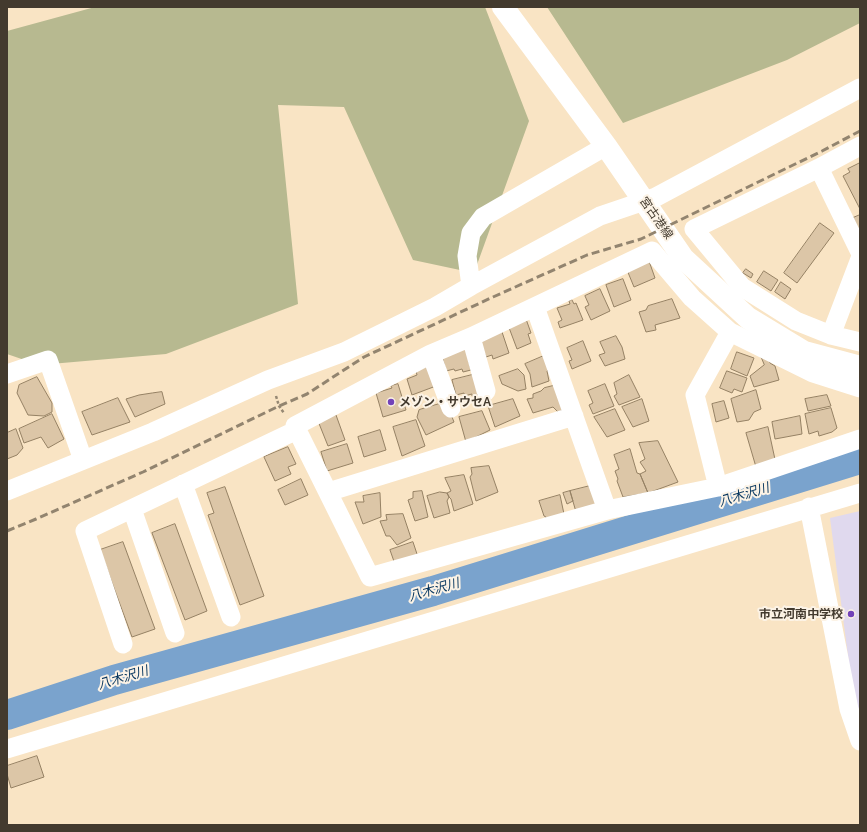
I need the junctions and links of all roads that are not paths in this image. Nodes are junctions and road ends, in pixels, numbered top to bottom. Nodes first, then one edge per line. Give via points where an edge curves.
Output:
1 (503, 7) edge
2 (860, 88) edge
3 (606, 146) junction
4 (860, 146) edge
5 (819, 168) junction
6 (694, 229) junction
7 (652, 251) junction
8 (860, 252) edge
9 (860, 259) edge
10 (471, 286) junction
11 (535, 307) junction
12 (730, 332) junction
13 (831, 335) junction
14 (471, 338) junction
15 (860, 342) edge
16 (431, 354) junction
17 (860, 367) edge
18 (7, 374) edge
19 (860, 388) edge
20 (486, 391) dead end
21 (451, 408) dead end
22 (574, 416) junction
23 (296, 428) junction
24 (860, 439) edge
25 (83, 460) junction
26 (183, 484) junction
27 (718, 487) junction
28 (7, 491) edge
29 (328, 492) junction
30 (860, 493) edge
31 (809, 507) junction
32 (132, 508) junction
33 (607, 510) junction
34 (231, 617) dead end
35 (175, 633) dead end
36 (123, 644) dead end
37 (860, 741) edge
38 (7, 749) edge

1 - 3 main road, 宮古港線
2 - 10 street via 656,197 600,216
3 - 10 street via 483,217 471,233 467,256
3 - 17 main road, 宮古港線 via 683,258 748,318 804,352
4 - 5 street
5 - 6 street
5 - 8 street
6 - 7 street
6 - 13 street via 742,287 796,321
7 - 11 street
7 - 12 street via 692,298
9 - 13 street
10 - 25 street via 435,307 344,352 268,380 153,432
11 - 14 street
11 - 22 street
12 - 19 street via 813,373
12 - 27 street via 695,395
13 - 15 street
14 - 16 street
14 - 20 street
16 - 21 street
16 - 23 street
18 - 25 street via 48,360
22 - 29 street
22 - 33 street
23 - 26 street
23 - 29 street
24 - 27 street
25 - 28 street
26 - 32 street
26 - 34 street
27 - 33 street
29 - 33 street via 370,578
30 - 31 street
31 - 37 street via 849,709
31 - 38 street
32 - 35 street
32 - 36 street via 85,531

